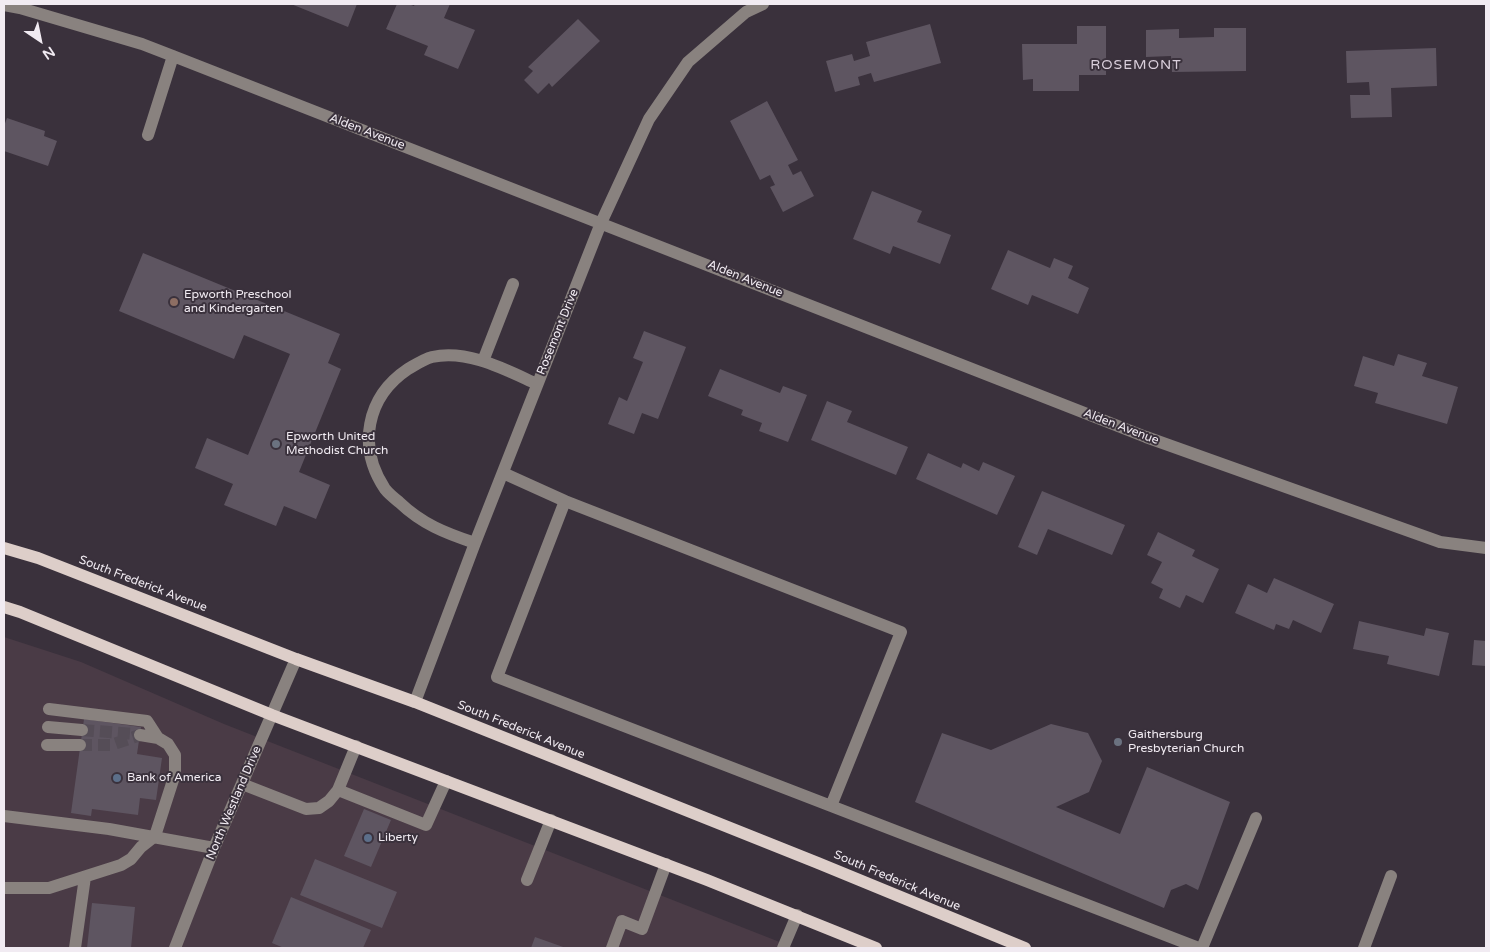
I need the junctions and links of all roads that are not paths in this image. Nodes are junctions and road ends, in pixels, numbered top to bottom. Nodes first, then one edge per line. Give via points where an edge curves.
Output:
1 (763, 4) edge
2 (4, 5) edge
3 (173, 56) junction
4 (148, 135) dead end
5 (601, 223) junction
6 (513, 284) dead end
7 (483, 361) junction
8 (537, 384) junction
9 (503, 473) junction
10 (565, 501) junction
11 (475, 543) junction
12 (4, 548) edge
13 (1486, 548) edge
14 (4, 607) edge
15 (296, 659) junction
16 (415, 702) junction
17 (49, 709) dead end
18 (272, 714) junction
19 (48, 727) dead end
20 (82, 730) tunnel mouth
21 (140, 735) tunnel mouth
22 (158, 738) junction
23 (47, 745) dead end
24 (80, 745) tunnel mouth
25 (356, 746) junction
26 (446, 781) junction
27 (242, 784) junction
28 (338, 790) junction
29 (831, 806) junction
30 (4, 816) edge
31 (1256, 818) dead end
32 (551, 820) junction
33 (155, 836) junction
34 (214, 848) junction
35 (666, 864) junction
36 (1391, 876) dead end
37 (85, 877) junction
38 (527, 880) dead end
39 (4, 888) edge
40 (797, 915) junction
41 (74, 948) edge
42 (175, 948) edge
43 (612, 948) edge
44 (783, 948) edge
45 (876, 948) edge
46 (1025, 948) edge
47 (1200, 948) edge
48 (1364, 948) edge

1 - 5 street, Rosemont Drive via 746,12 688,62 649,119
2 - 3 street, Alden Avenue via 142,44
3 - 4 street
3 - 5 street, Alden Avenue
5 - 8 street, Rosemont Drive
5 - 13 street, Alden Avenue via 1155,441 1440,542
6 - 7 street
7 - 8 street
7 - 11 street via 452,356 432,357 415,365 388,386 378,401 368,433 376,472 386,490 414,516 445,534
8 - 9 street, Rosemont Drive
9 - 10 street
9 - 11 street, Rosemont Drive
10 - 29 street via 496,677
10 - 29 street via 901,632
11 - 16 street, Rosemont Drive
12 - 15 main road, South Frederick Avenue via 38,558
14 - 18 main road
15 - 16 main road, South Frederick Avenue
15 - 18 street, North Westland Drive
16 - 46 main road, South Frederick Avenue
17 - 22 street via 147,721
18 - 25 main road
18 - 27 street, North Westland Drive
19 - 20 street
21 - 22 street
22 - 33 street via 175,754 175,774
23 - 24 street
25 - 26 main road
25 - 28 street
26 - 28 street via 426,825
26 - 32 main road
27 - 28 street via 306,809 318,808 329,802
27 - 34 street, North Westland Drive
29 - 47 street
30 - 33 street
31 - 47 street
32 - 35 main road
32 - 38 street
33 - 34 street
33 - 37 street via 122,865
34 - 42 street, North Westland Drive
35 - 40 main road
35 - 43 street via 642,929 622,921
36 - 48 street
37 - 39 street via 49,888
37 - 41 street
40 - 44 street
40 - 45 main road

